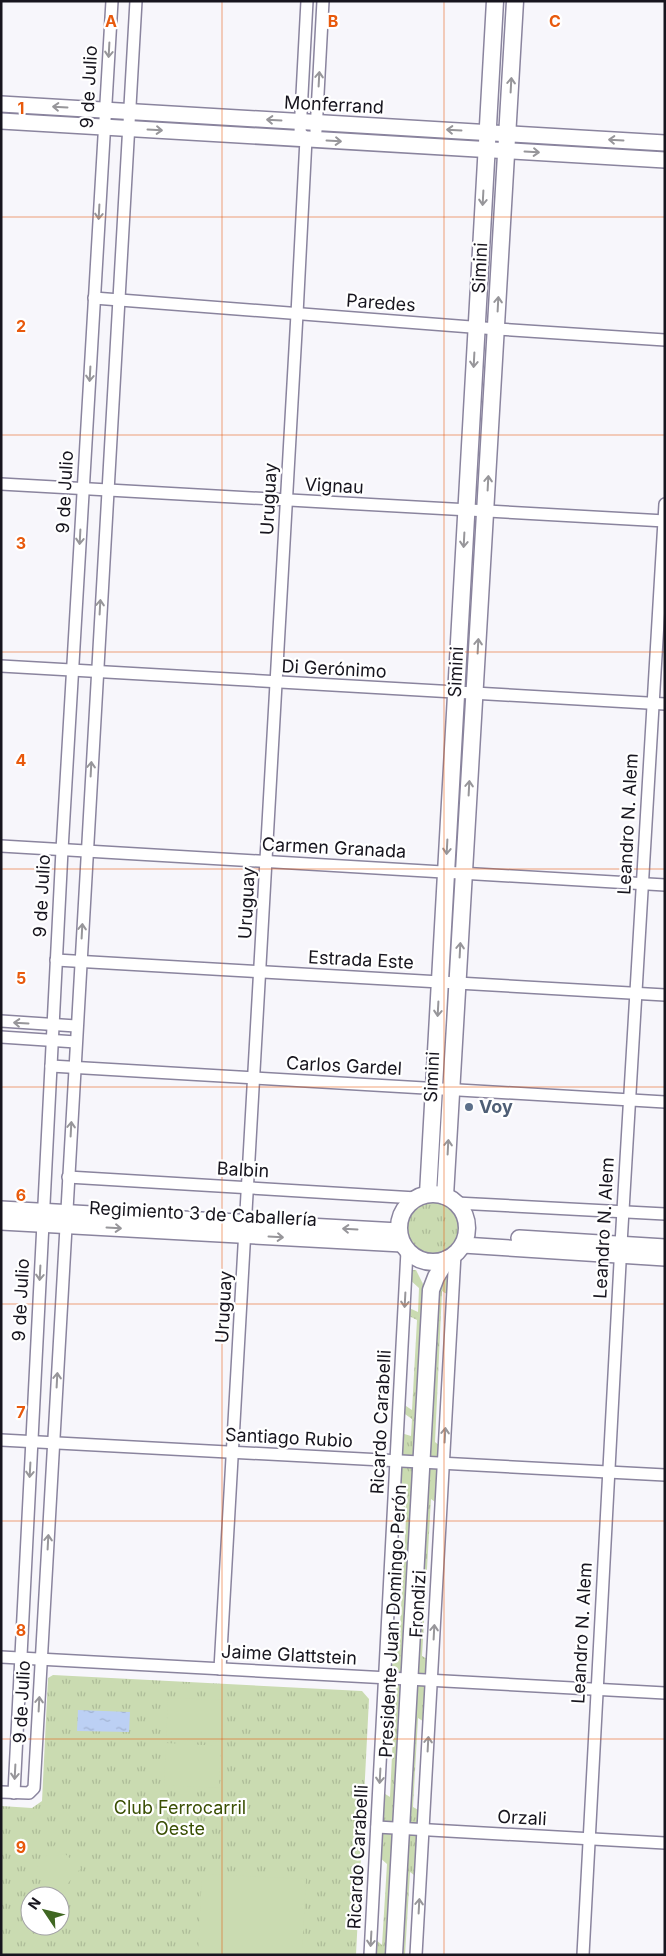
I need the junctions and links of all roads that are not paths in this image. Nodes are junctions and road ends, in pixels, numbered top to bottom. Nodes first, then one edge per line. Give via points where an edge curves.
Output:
1 (112, 1) edge
2 (136, 1) edge
3 (307, 1) edge
4 (324, 1) edge
5 (495, 1) edge
6 (515, 1) edge
7 (1, 104) edge
8 (105, 110) junction
9 (129, 111) junction
10 (1, 121) edge
11 (301, 122) junction
12 (317, 122) junction
13 (104, 127) junction
14 (128, 129) junction
15 (487, 132) junction
16 (508, 134) junction
17 (306, 139) junction
18 (665, 143) edge
19 (486, 150) junction
20 (507, 151) junction
21 (665, 160) edge
22 (94, 298) junction
23 (118, 300) junction
24 (297, 314) junction
25 (476, 328) junction
26 (497, 330) junction
27 (665, 340) edge
28 (1, 484) edge
29 (83, 489) junction
30 (107, 491) junction
31 (287, 501) junction
32 (665, 504) edge
33 (466, 510) junction
34 (486, 512) junction
35 (664, 521) edge
36 (1, 666) edge
37 (72, 671) junction
38 (96, 672) junction
39 (277, 683) junction
40 (456, 693) junction
41 (475, 694) junction
42 (659, 704) edge
43 (1, 846) edge
44 (62, 850) junction
45 (86, 851) junction
46 (267, 862) junction
47 (446, 872) junction
48 (464, 873) junction
49 (642, 884) junction
50 (665, 885) edge
51 (56, 960) junction
52 (80, 962) junction
53 (260, 972) junction
54 (439, 982) junction
55 (458, 983) junction
56 (636, 993) junction
57 (665, 995) edge
58 (1, 1022) edge
59 (53, 1024) junction
60 (76, 1026) junction
61 (1, 1037) edge
62 (52, 1040) junction
63 (76, 1042) junction
64 (51, 1066) junction
65 (74, 1068) junction
66 (254, 1078) junction
67 (433, 1088) junction
68 (452, 1089) junction
69 (629, 1100) junction
70 (665, 1102) edge
71 (68, 1177) junction
72 (248, 1188) junction
73 (422, 1196) junction
74 (451, 1199) junction
75 (1, 1209) edge
76 (623, 1212) junction
77 (665, 1214) edge
78 (42, 1218) junction
79 (66, 1219) junction
80 (1, 1222) edge
81 (246, 1229) junction
82 (405, 1245) junction
83 (665, 1247) edge
84 (458, 1248) junction
85 (621, 1250) junction
86 (665, 1258) edge
87 (431, 1290) junction
88 (1, 1440) edge
89 (31, 1442) junction
90 (53, 1443) junction
91 (233, 1452) junction
92 (397, 1461) junction
93 (422, 1462) junction
94 (443, 1464) junction
95 (609, 1472) junction
96 (665, 1475) edge
97 (1, 1657) edge
98 (20, 1658) junction
99 (42, 1659) junction
100 (220, 1669) junction
101 (385, 1678) junction
102 (410, 1679) junction
103 (431, 1681) junction
104 (597, 1690) junction
105 (665, 1693) edge
106 (1, 1792) edge
107 (14, 1793) junction
108 (377, 1827) junction
109 (401, 1829) junction
110 (423, 1830) junction
111 (589, 1839) junction
112 (665, 1843) edge
113 (370, 1955) edge
114 (394, 1955) edge
115 (416, 1955) edge
116 (583, 1955) edge

1 -> 8 street, 9 de Julio
2 - 9 street, 9 de Julio
3 - 11 street, Uruguay
12 -> 4 street, Uruguay
5 - 15 main road, Simini
16 -> 6 main road, Simini
8 -> 7 street, Monferrand
8 - 9 street, Monferrand
8 - 13 street, 9 de Julio
11 -> 9 street, Monferrand
9 - 14 street, 9 de Julio
10 - 13 street, Monferrand
11 - 12 street, Monferrand
11 - 17 street, Uruguay via 300,132
15 -> 12 street, Monferrand
12 - 17 street, Uruguay via 316,134
13 - 14 street, Monferrand
13 -> 22 street, 9 de Julio
14 -> 17 street, Monferrand
14 - 23 street, 9 de Julio
15 - 16 street, Monferrand
15 - 19 main road, Simini
18 -> 16 street, Monferrand
16 - 20 main road, Simini
17 -> 19 street, Monferrand
17 - 24 street, Uruguay
19 - 20 street, Monferrand
19 -> 25 main road, Simini
20 -> 21 street, Monferrand
26 -> 20 main road, Simini
22 - 23 street, Paredes
22 -> 29 street, 9 de Julio
23 - 24 street, Paredes
23 - 30 street, 9 de Julio
24 - 25 street, Paredes
24 - 31 street, Uruguay
25 - 26 street, Paredes
25 -> 33 main road, Simini
26 - 27 street, Paredes
34 -> 26 main road, Simini
28 - 29 street, Vignau
29 - 30 street, Vignau
29 -> 37 street, 9 de Julio
30 - 31 street, Vignau
38 -> 30 street, 9 de Julio
31 - 33 street, Vignau
31 - 39 street, Uruguay
32 - 35 street, Leandro N. Alem
33 - 34 street, Vignau
33 -> 40 main road, Simini
34 - 35 street, Vignau
41 -> 34 main road, Simini
35 - 42 street, Leandro N. Alem
36 - 37 street, Di Gerónimo
37 - 38 street, Di Gerónimo
37 - 44 street, 9 de Julio
38 - 39 street, Di Gerónimo
45 -> 38 street, 9 de Julio
39 - 40 street, Di Gerónimo
39 - 46 street, Uruguay
40 - 41 street, Di Gerónimo
40 -> 47 main road, Simini
41 - 42 street, Di Gerónimo
48 -> 41 main road, Simini
42 - 49 street, Leandro N. Alem
43 - 44 street, Carmen Granada
44 - 45 street, Carmen Granada
44 - 51 street, 9 de Julio
45 - 46 street, Carmen Granada
52 -> 45 street, 9 de Julio
46 - 47 street, Carmen Granada
46 - 53 street, Uruguay
47 - 48 street, Carmen Granada
47 - 54 main road, Simini
48 - 49 street, Carmen Granada
55 -> 48 main road, Simini
49 - 50 street, Carmen Granada
49 - 56 street, Leandro N. Alem
51 - 52 street, Estrada Este
51 - 59 street, 9 de Julio
52 - 53 street, Estrada Este
52 - 60 street, 9 de Julio
53 - 54 street, Estrada Este
53 - 66 street, Uruguay
54 - 55 street, Estrada Este
54 -> 67 main road, Simini
55 - 56 street, Estrada Este
55 - 68 main road, Simini
56 - 57 street, Estrada Este
56 - 69 street, Leandro N. Alem
59 -> 58 street
59 - 60 street
59 - 62 street, 9 de Julio
60 - 63 street, 9 de Julio
61 - 62 street
62 - 63 street
62 - 64 street, 9 de Julio
63 - 65 street, 9 de Julio
64 - 65 street, Carlos Gardel
64 - 78 street, 9 de Julio
65 - 66 street, Carlos Gardel
71 -> 65 street, 9 de Julio
66 - 67 street, Carlos Gardel
66 - 72 street, Uruguay
67 - 68 street, Carlos Gardel
67 - 73 main road, Simini
68 - 69 street, Carlos Gardel
74 -> 68 main road, Simini
69 - 70 street, Carlos Gardel
69 - 76 street, Leandro N. Alem
71 - 72 street, Balbin
71 - 79 street, 9 de Julio
72 - 73 street, Balbin
72 - 81 street, Uruguay
73 - 74 main road
73 - 82 main road via 403,1212 400,1222
74 - 76 street
74 - 84 main road via 464,1212 467,1223
75 - 78 street, Regimiento 3 de Caballería
76 - 77 street
76 - 85 street, Leandro N. Alem
78 - 79 street, Regimiento 3 de Caballería
78 - 80 street, Regimiento 3 de Caballería
78 -> 89 street, 9 de Julio
79 - 81 street, Regimiento 3 de Caballería
90 -> 79 street, 9 de Julio
81 - 82 street, Regimiento 3 de Caballería
81 - 91 street, Uruguay
82 - 84 main road via 424,1261 433,1262
82 - 87 main road, Presidente Juan Domingo Perón
82 -> 92 street, Ricardo Carabelli
83 - 85 street
84 - 85 street
84 - 87 main road, Presidente Juan Domingo Perón via 436,1277
94 -> 84 street, Frondizi
85 - 86 street
85 - 95 street, Leandro N. Alem
87 - 93 main road, Presidente Juan Domingo Perón
88 - 89 street, Santiago Rubio
89 - 90 street, Santiago Rubio
89 -> 98 street, 9 de Julio
90 - 91 street, Santiago Rubio
99 -> 90 street, 9 de Julio
91 - 92 street, Santiago Rubio
91 - 100 street, Uruguay
92 - 93 street, Santiago Rubio
92 - 101 street, Ricardo Carabelli
93 - 94 street, Santiago Rubio
93 - 102 main road, Presidente Juan Domingo Perón
94 - 95 street, Santiago Rubio
103 -> 94 street, Frondizi
95 - 96 street, Santiago Rubio
95 - 104 street, Leandro N. Alem
97 - 98 street, Jaime Glattstein
98 - 99 street, Jaime Glattstein
98 -> 107 street, 9 de Julio
99 - 100 street, Jaime Glattstein
107 -> 99 street, 9 de Julio via 29,1794 34,1788
100 - 101 street, Jaime Glattstein
101 - 102 street, Jaime Glattstein
101 -> 108 street, Ricardo Carabelli
102 - 103 street, Jaime Glattstein
102 - 109 main road, Presidente Juan Domingo Perón
103 - 104 street, Jaime Glattstein
110 -> 103 street, Frondizi
104 - 105 street, Jaime Glattstein
104 - 111 street, Leandro N. Alem
106 - 107 street
108 - 109 street, Orzali
108 -> 113 street, Ricardo Carabelli
109 - 110 street, Orzali
109 - 114 main road, Presidente Juan Domingo Perón
110 - 111 street, Orzali
115 -> 110 street, Frondizi
111 - 112 street, Orzali
111 - 116 street, Leandro N. Alem

